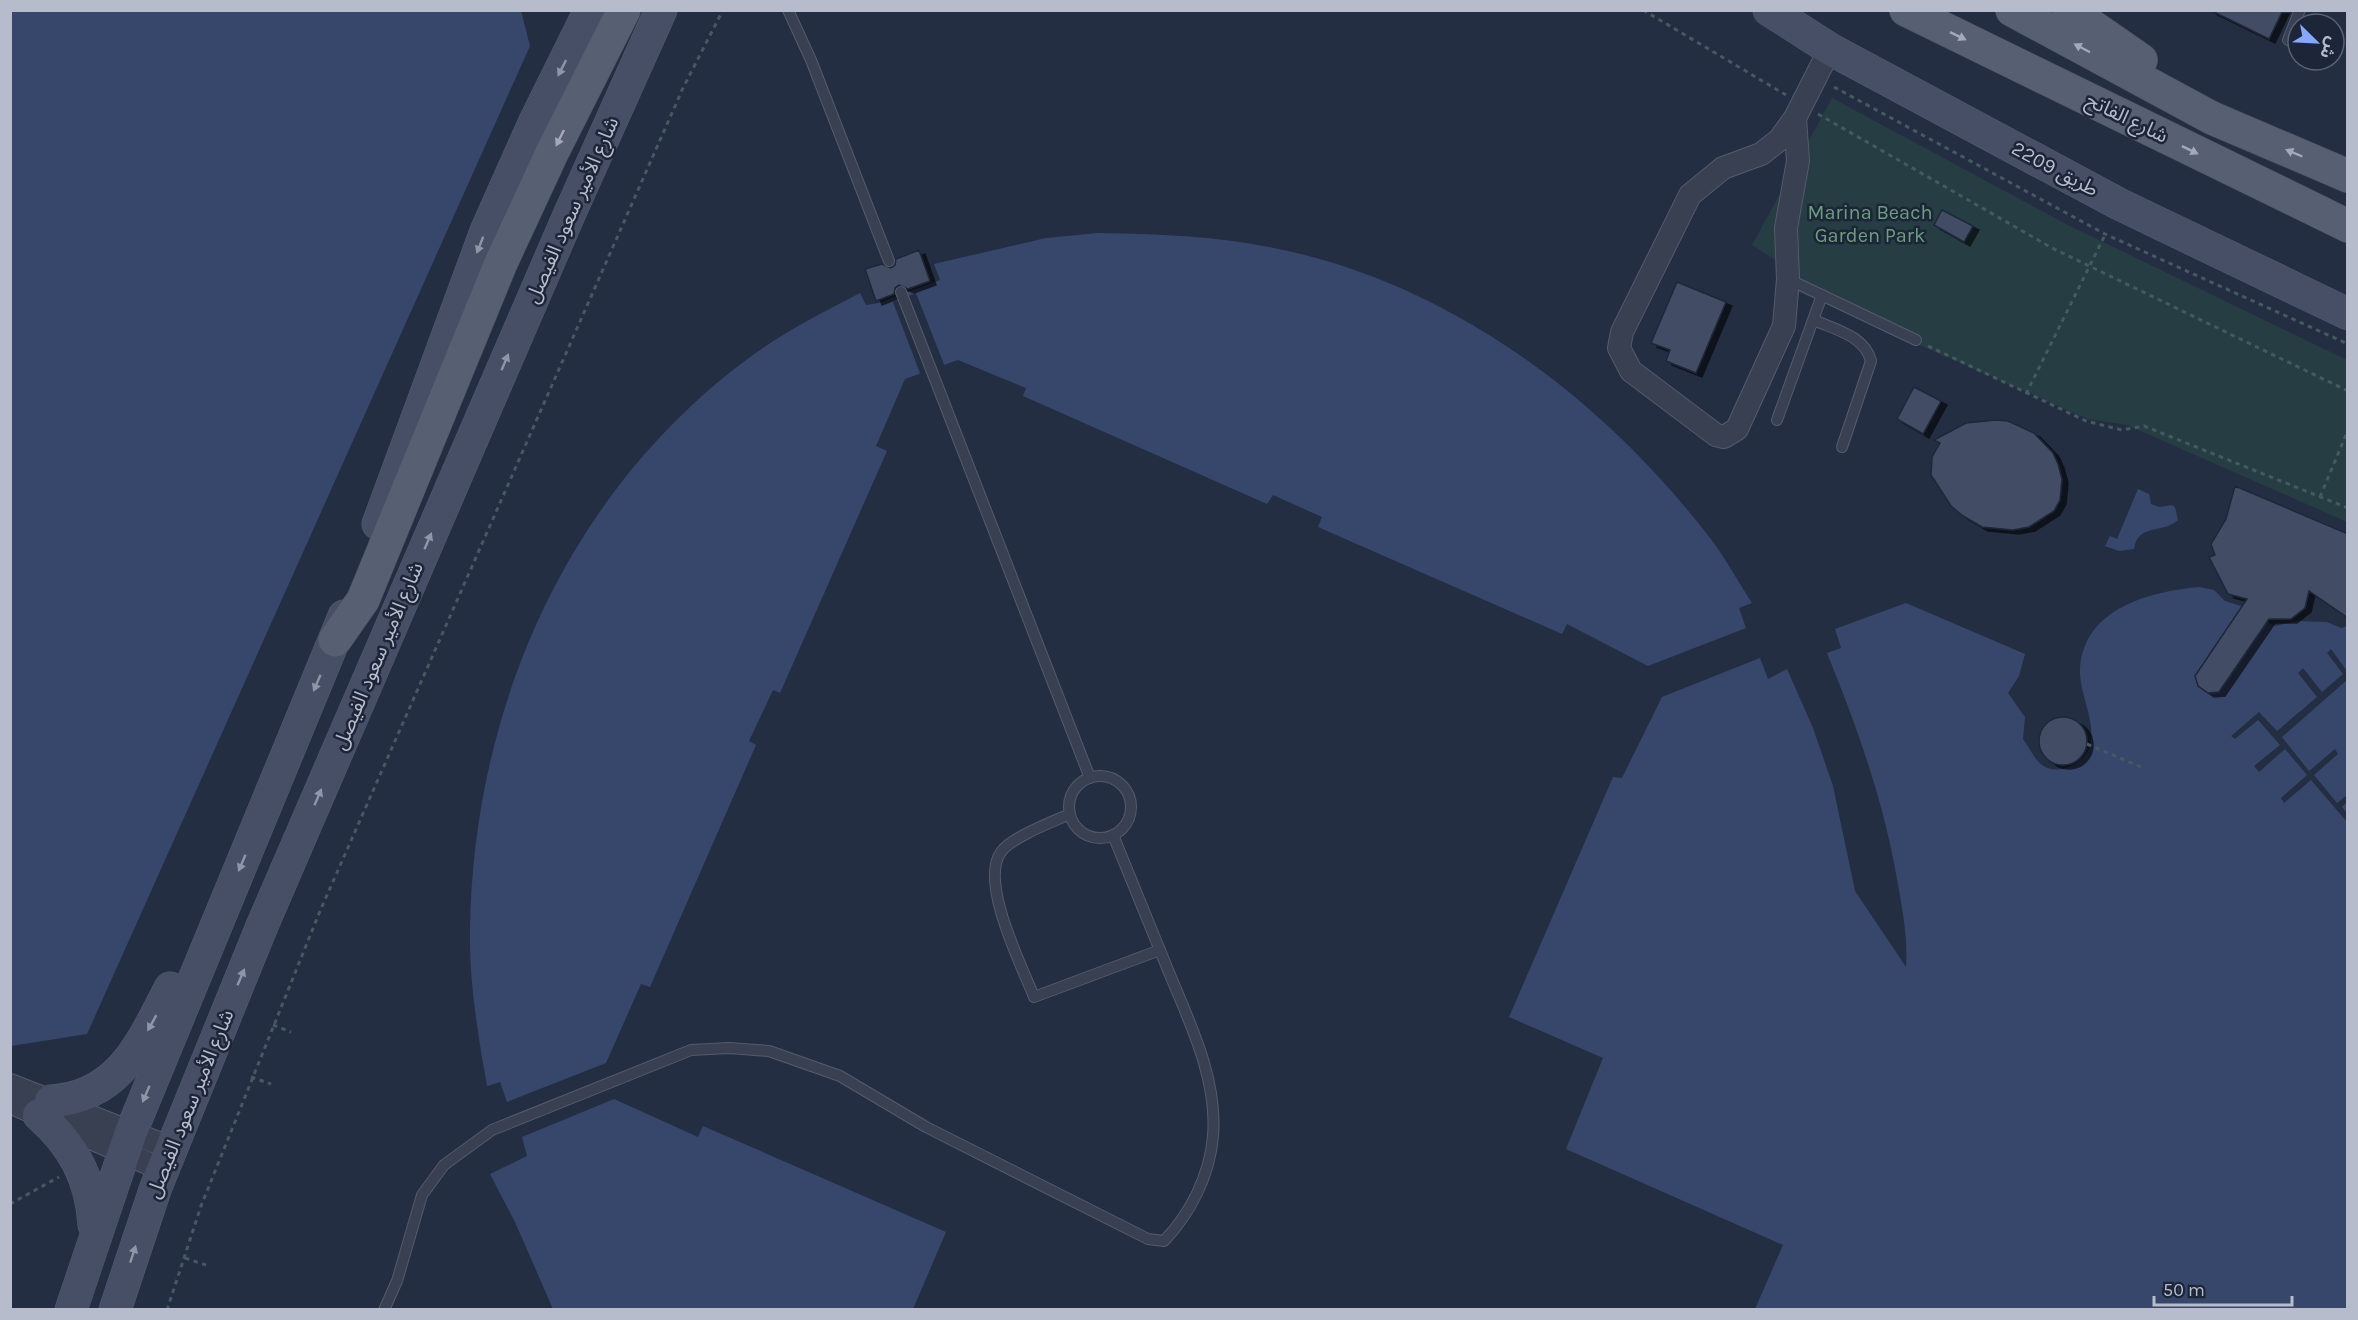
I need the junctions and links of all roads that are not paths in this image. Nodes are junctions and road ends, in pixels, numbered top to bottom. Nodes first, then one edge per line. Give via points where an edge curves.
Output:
1 (624, 10) edge
2 (661, 10) edge
3 (788, 10) edge
4 (1769, 10) edge
5 (1906, 10) edge
6 (2012, 10) edge
7 (2069, 10) edge
8 (589, 12) edge
9 (1830, 49) junction
10 (1798, 111) junction
11 (2212, 118) junction
12 (2348, 176) edge
13 (2348, 226) edge
14 (889, 261) dead end
15 (1788, 279) junction
16 (901, 292) dead end
17 (1822, 295) junction
18 (2348, 314) edge
19 (1814, 320) junction
20 (1916, 340) road end
21 (1778, 420) dead end
22 (1842, 447) dead end
23 (335, 640) junction
24 (1090, 778) junction
25 (1070, 814) junction
26 (1113, 835) junction
27 (209, 943) junction
28 (1160, 950) junction
29 (10, 1085) edge
30 (10, 1102) edge
31 (45, 1108) junction
32 (127, 1142) junction
33 (167, 1159) junction
34 (95, 1232) junction
35 (71, 1310) edge
36 (115, 1310) edge
37 (384, 1310) edge

1 -> 23 main road via 501,263 367,592
33 -> 2 street, شارع الأمير سعود الفيصل via 267,915
3 - 14 lane
4 - 9 street, طريق 2209
5 -> 13 main road, شارع الفاتح
11 -> 6 main road, شارع الفاتح
7 - 11 main road via 2130,51
8 -> 23 street via 486,231
9 - 10 street
9 - 18 street, طريق 2209 via 2119,204
10 - 15 street via 1798,161 1786,228
10 - 15 street via 1779,140 1761,154 1723,168 1690,195 1622,332 1619,348 1623,358 1631,371 1709,431 1724,436 1732,433 1784,326
12 -> 11 main road, شارع الفاتح
15 - 17 lane
16 - 24 lane
17 - 19 lane
17 - 20 lane
19 - 21 lane
19 - 22 lane via 1860,341 1868,349 1871,361
23 -> 27 street
24 - 25 lane via 1071,795
24 - 26 lane via 1113,779 1128,794 1130,814 1126,824
25 - 26 lane via 1080,831 1089,836
25 - 28 lane via 1028,832 1001,852 994,876 997,904 1034,997
26 - 28 lane
27 -> 31 street via 187,959 142,1042 115,1076 85,1095
27 -> 32 street
28 - 37 lane via 1194,1033 1211,1091 1213,1137 1192,1206 1164,1241 1148,1239 926,1127 831,1072 769,1051 691,1050 492,1130 444,1165 422,1195 397,1281
29 - 31 street
30 - 31 street
31 - 32 street
31 - 34 street via 55,1130 81,1165 93,1206
32 - 33 street
32 - 34 street
36 -> 33 street, شارع الأمير سعود الفيصل
34 - 35 street

